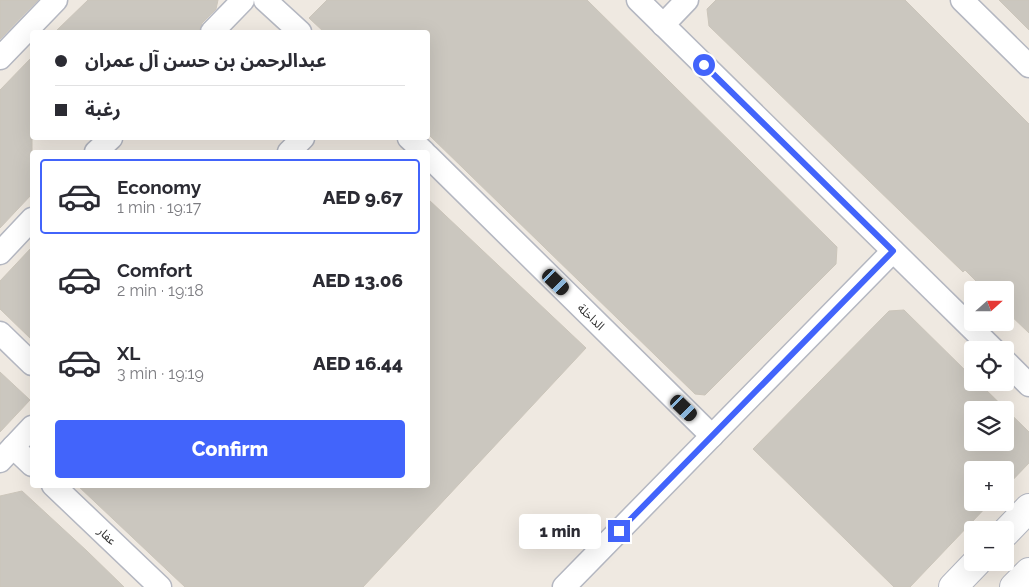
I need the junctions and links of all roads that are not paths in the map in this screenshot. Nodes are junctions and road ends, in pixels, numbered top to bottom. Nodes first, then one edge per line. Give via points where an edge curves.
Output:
1 (56, 0) edge
2 (243, 0) edge
3 (265, 0) edge
4 (638, 0) edge
5 (687, 0) edge
6 (962, 0) edge
7 (663, 25) junction
8 (214, 30) edge
9 (298, 30) edge
10 (0, 58) edge
11 (1029, 66) edge
12 (109, 140) edge
13 (301, 140) edge
14 (411, 140) edge
15 (98, 150) edge
16 (291, 150) edge
17 (422, 150) edge
18 (430, 158) edge
19 (30, 221) edge
20 (893, 251) junction
21 (0, 253) edge
22 (0, 333) edge
23 (985, 341) edge
24 (30, 362) edge
25 (1014, 370) edge
26 (1029, 385) edge
27 (30, 428) edge
28 (712, 436) junction
29 (7, 454) edge
30 (30, 464) edge
31 (56, 488) edge
32 (1029, 508) edge
33 (1014, 524) edge
34 (968, 571) edge
35 (1029, 572) edge
36 (160, 587) edge
37 (564, 587) edge
38 (953, 587) edge
39 (1014, 587) edge

1 - 10 street
2 - 8 street
3 - 9 street
4 - 7 street
5 - 7 street
6 - 11 street
7 - 20 street
12 - 15 street
13 - 16 street
14 - 17 street
18 - 28 street, الداخلة
19 - 21 street
20 - 23 street
20 - 28 street
22 - 24 street
25 - 26 street
27 - 29 street
28 - 37 street
29 - 30 street
31 - 36 street, عفار
32 - 33 street
34 - 38 street
35 - 39 street

